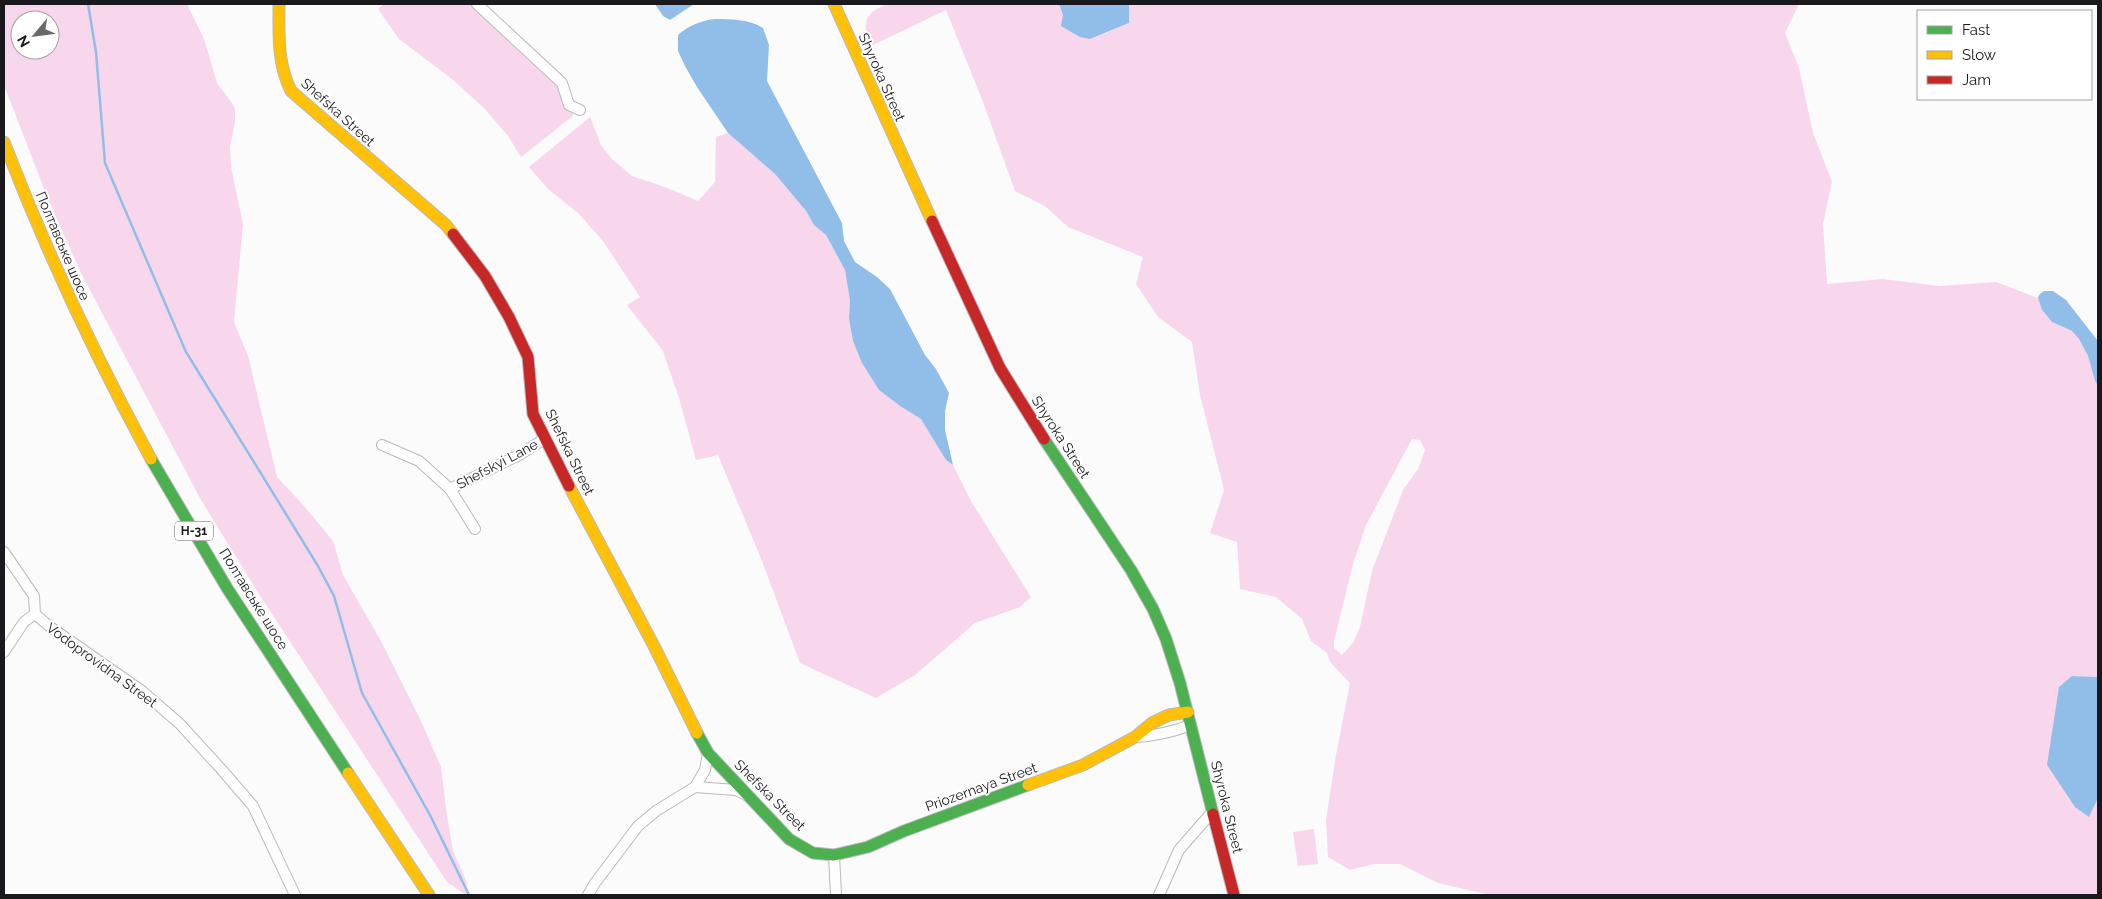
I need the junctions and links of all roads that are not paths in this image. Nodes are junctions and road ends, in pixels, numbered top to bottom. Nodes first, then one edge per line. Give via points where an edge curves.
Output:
1 (279, 4) edge
2 (477, 4) edge
3 (834, 4) edge
4 (580, 110) dead end
5 (4, 142) edge
6 (544, 439) junction
7 (382, 446) dead end
8 (450, 489) junction
9 (474, 529) dead end
10 (4, 552) edge
11 (34, 614) junction
12 (4, 652) edge
13 (1188, 712) junction
14 (1191, 725) junction
15 (1135, 737) junction
16 (708, 753) junction
17 (695, 787) junction
18 (748, 796) junction
19 (1212, 812) junction
20 (834, 855) junction
21 (295, 895) edge
22 (429, 895) edge
23 (588, 895) edge
24 (836, 895) edge
25 (1159, 895) edge
26 (1234, 895) edge

1 - 6 main road, Shefska Street via 281,71 291,91 446,225 485,276 510,317 528,357 533,414
2 - 4 street via 562,82 568,105
3 - 13 main road, Shyroka Street via 1000,368 1153,609 1166,638
5 - 22 main road, Полтавське шосе / Н-31 via 69,300 123,406 220,576
6 - 8 street, Shefskyi Lane
6 - 16 main road, Shefska Street
7 - 8 street, Shefskyi Lane via 419,461
8 - 9 street, Shefskyi Lane
10 - 11 street, Vodoprovidna Street via 34,596
11 - 12 street via 24,622
11 - 21 street, Vodoprovidna Street via 142,691 180,724 253,806
13 - 14 main road, Shyroka Street
13 - 15 main road, Priozernaya Street via 1160,719
14 - 15 street via 1168,733
14 - 19 main road, Shyroka Street
15 - 20 main road, Priozernaya Street via 1083,765 868,847
16 - 17 street via 705,770
16 - 18 main road, Shefska Street
17 - 18 street via 736,790
17 - 23 street via 638,826
18 - 20 main road, Shefska Street via 789,839 813,853
19 - 25 street via 1179,850
19 - 26 main road, Shyroka Street
20 - 24 street

